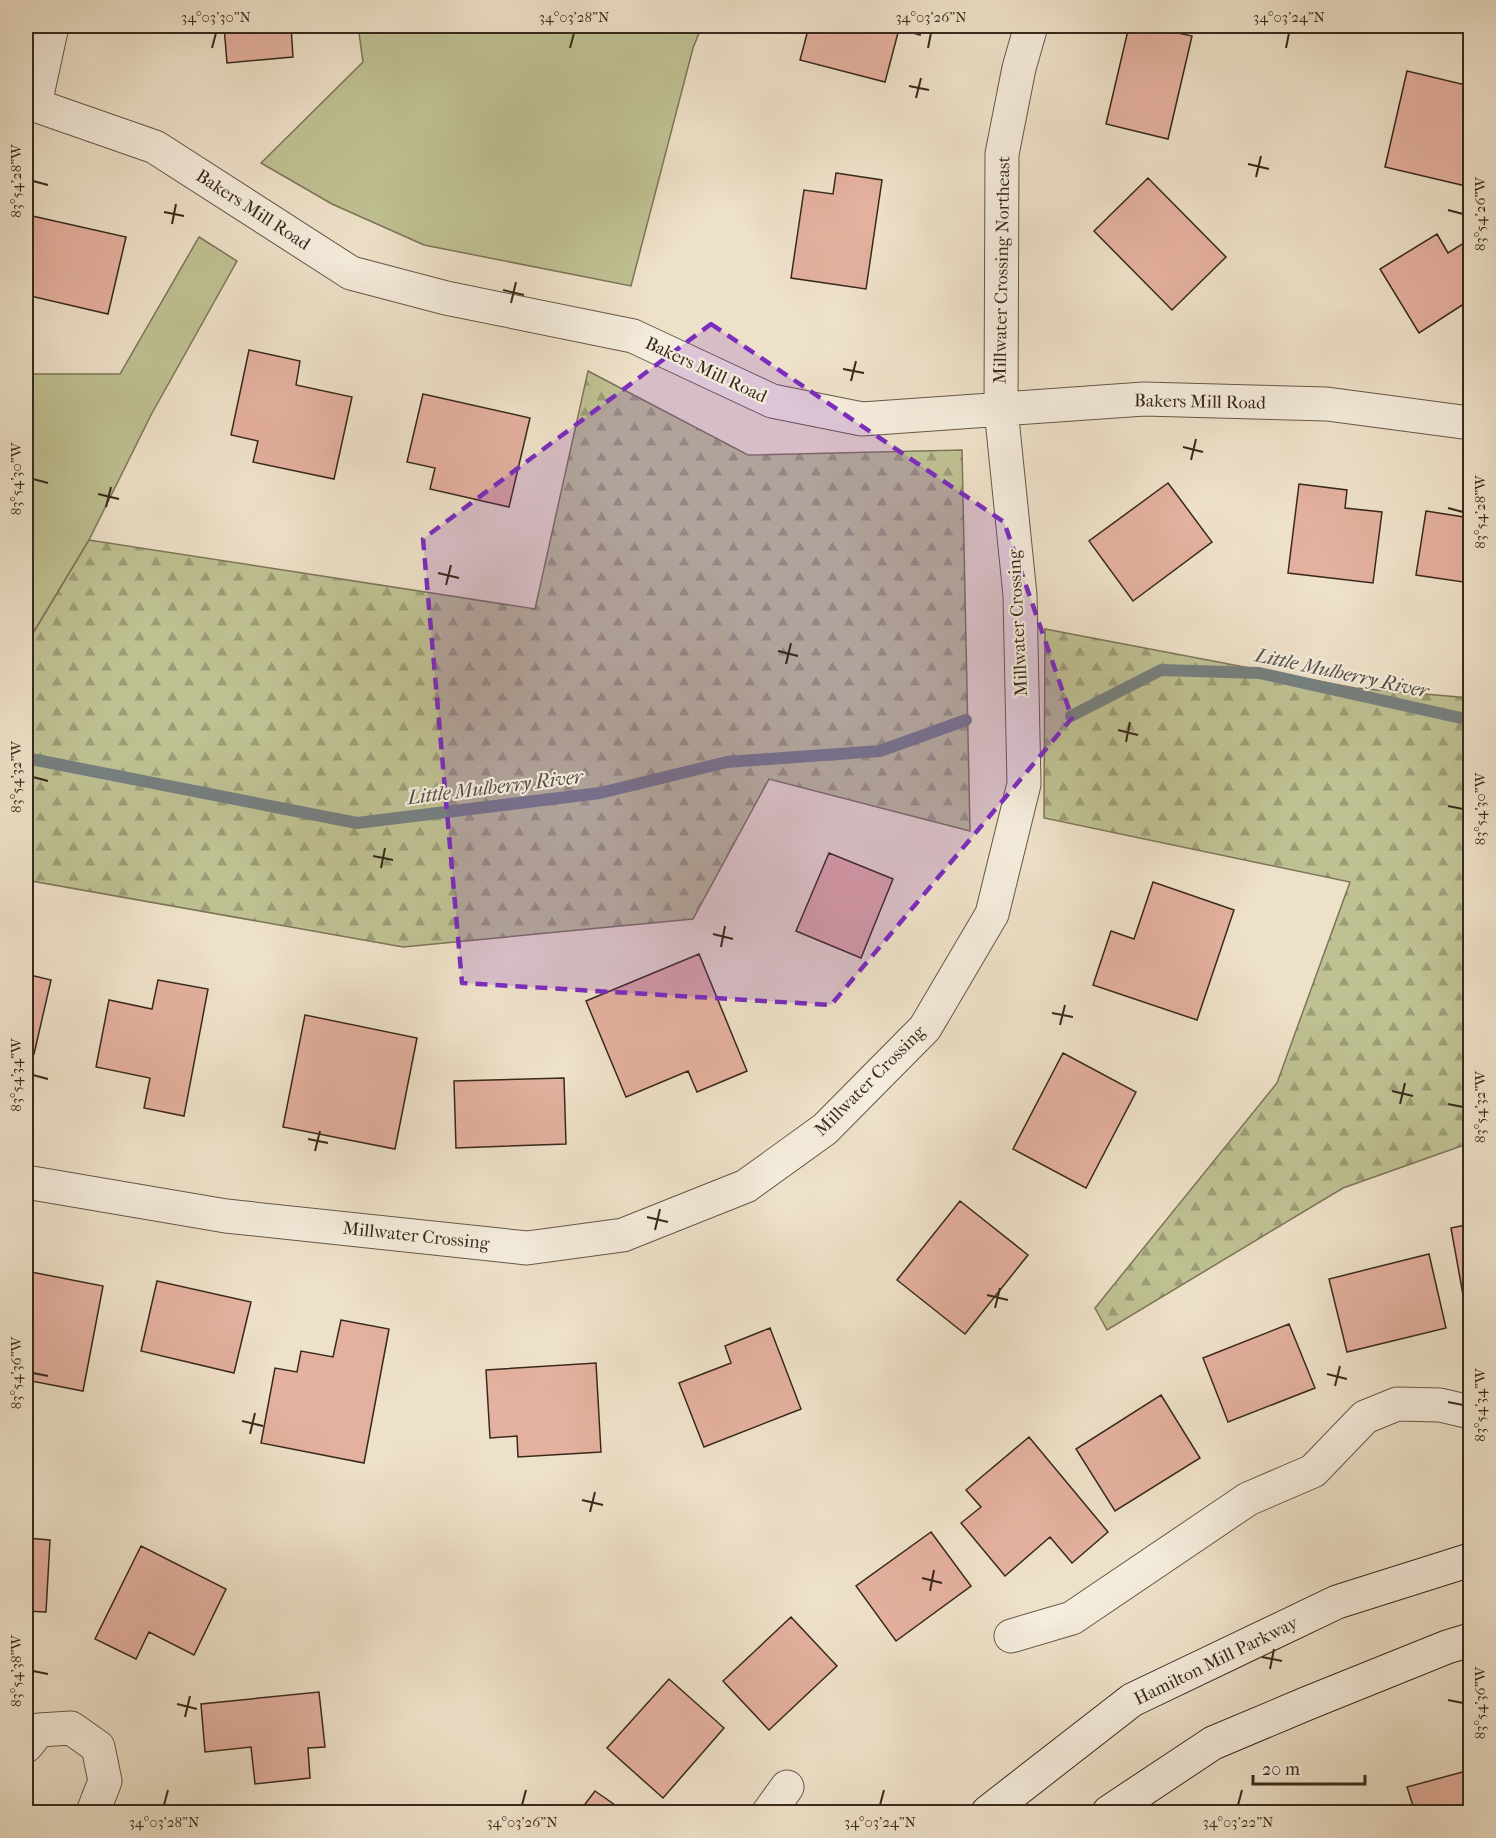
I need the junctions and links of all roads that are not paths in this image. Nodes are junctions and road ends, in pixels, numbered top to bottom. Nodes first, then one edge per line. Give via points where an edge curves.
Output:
1 (52, 26) edge
2 (1031, 26) edge
3 (30, 103) edge
4 (1001, 409) junction
5 (1470, 423) edge
6 (26, 1182) edge
7 (1470, 1412) edge
8 (1470, 1560) edge
9 (1011, 1636) dead end
10 (1470, 1640) edge
11 (26, 1746) edge
12 (93, 1812) edge
13 (988, 1812) edge
14 (1109, 1812) edge

1 - 3 street
2 - 4 street, Millwater Crossing Northeast via 1002,154
3 - 4 street, Bakers Mill Road via 155,147 351,273 446,298 633,336 772,401 862,419
4 - 5 street, Bakers Mill Road via 1144,399 1327,404
4 - 6 street, Millwater Crossing via 1020,595 1024,784 992,914 925,1028 825,1129 746,1186 725,1195 623,1235 527,1248 226,1216
7 - 9 street via 1440,1405 1397,1404 1365,1417 1313,1471 1248,1499 1071,1618
8 - 13 street, Hamilton Mill Parkway via 1337,1602 1132,1700
10 - 14 street via 1213,1743
11 - 12 street via 39,1730 71,1728 98,1747 105,1780

